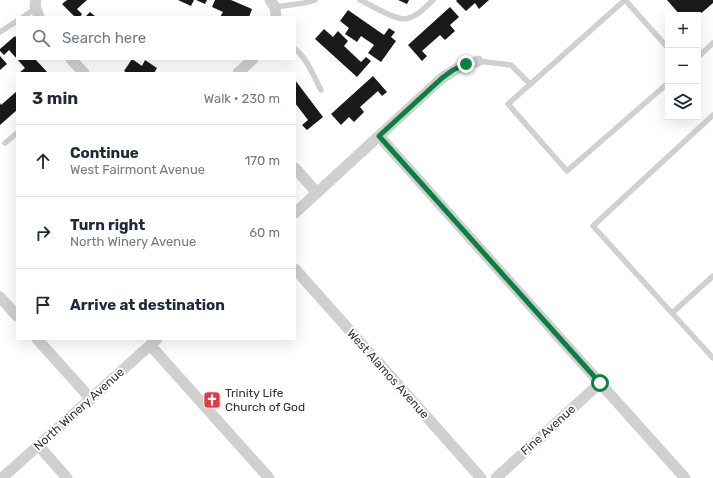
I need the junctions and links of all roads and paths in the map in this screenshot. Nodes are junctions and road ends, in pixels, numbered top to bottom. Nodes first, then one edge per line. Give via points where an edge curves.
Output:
1 (315, 0) edge
2 (360, 0) edge
3 (433, 0) edge
4 (625, 0) edge
5 (37, 8) edge
6 (274, 8) edge
7 (25, 16) edge
8 (16, 22) edge
9 (0, 32) edge
10 (713, 43) edge
11 (665, 45) edge
12 (296, 50) edge
13 (701, 54) edge
14 (72, 60) edge
15 (252, 60) edge
16 (478, 61) joint
17 (83, 72) edge
18 (239, 72) edge
19 (530, 84) junction
20 (665, 87) edge
21 (321, 90) dead end
22 (713, 115) edge
23 (16, 134) edge
24 (379, 136) junction
25 (5, 143) dead end
26 (296, 169) edge
27 (317, 193) junction
28 (296, 211) edge
29 (296, 270) edge
30 (713, 276) edge
31 (0, 297) edge
32 (672, 313) junction
33 (16, 315) edge
34 (38, 340) edge
35 (153, 342) edge
36 (713, 358) edge
37 (600, 383) junction
38 (91, 399) junction
39 (38, 445) junction
40 (2, 478) edge
41 (67, 478) edge
42 (269, 478) edge
43 (481, 478) edge
44 (496, 478) edge
45 (685, 478) edge

1 - 6 lane
2 - 3 lane via 396,18 404,19 417,14
4 - 11 lane
4 - 19 lane
5 - 7 lane
8 - 9 lane
10 - 13 lane
12 - 21 lane
14 - 17 street
15 - 18 street
16 - 19 lane via 511,65
16 - 24 street via 447,74
19 - 20 lane via 508,104 567,171
22 - 32 lane via 593,226
23 - 25 lane
24 - 27 street
24 - 37 street
26 - 27 street
27 - 28 street
29 - 43 street, West Alamos Avenue
30 - 32 lane
31 - 33 street
32 - 36 lane
34 - 38 street
35 - 38 street, North Winery Avenue
35 - 42 street
37 - 44 street, Fine Avenue
37 - 45 street
38 - 39 street, North Winery Avenue
39 - 40 street, North Winery Avenue
39 - 41 street

